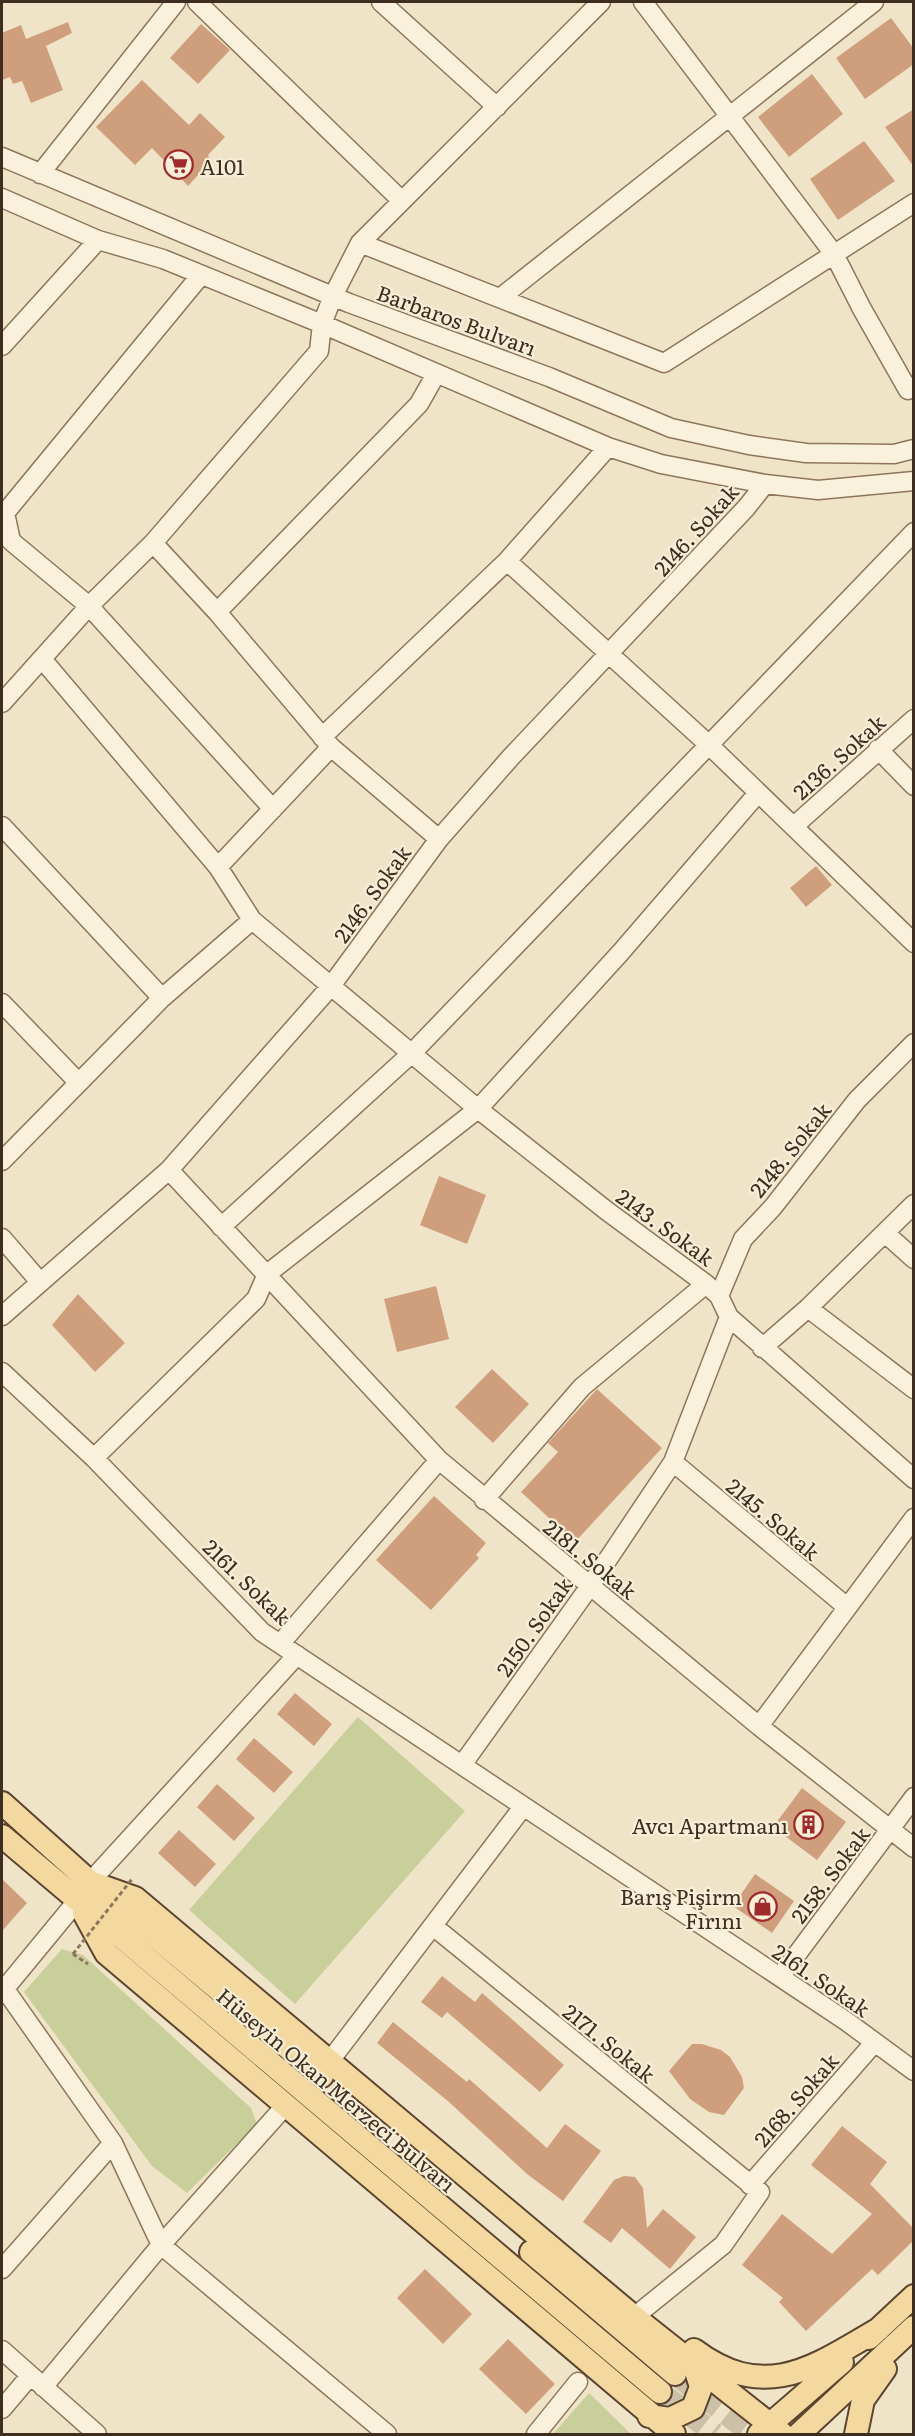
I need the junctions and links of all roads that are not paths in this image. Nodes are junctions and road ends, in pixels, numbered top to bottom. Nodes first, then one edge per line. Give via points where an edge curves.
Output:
1 (176, 2) edge
2 (197, 2) edge
3 (381, 2) edge
4 (601, 2) edge
5 (644, 2) edge
6 (874, 2) edge
7 (497, 106) junction
8 (729, 114) junction
9 (2, 157) edge
10 (40, 174) junction
11 (2, 198) edge
12 (402, 201) junction
13 (914, 203) edge
14 (98, 240) junction
15 (360, 243) junction
16 (834, 254) junction
17 (201, 275) junction
18 (333, 296) junction
19 (500, 298) junction
20 (322, 324) junction
21 (2, 346) edge
22 (436, 374) junction
23 (914, 387) edge
24 (608, 447) junction
25 (914, 449) edge
26 (914, 481) edge
27 (765, 484) junction
28 (3, 512) edge
29 (914, 532) edge
30 (153, 543) junction
31 (6, 545) edge
32 (507, 561) junction
33 (89, 606) junction
34 (217, 612) junction
35 (609, 656) junction
36 (42, 659) junction
37 (2, 703) edge
38 (914, 719) edge
39 (326, 742) junction
40 (708, 744) junction
41 (878, 749) junction
42 (914, 786) edge
43 (758, 793) junction
44 (273, 809) junction
45 (2, 826) edge
46 (794, 826) junction
47 (439, 839) junction
48 (218, 867) junction
49 (252, 920) junction
50 (914, 943) edge
51 (331, 986) junction
52 (162, 998) junction
53 (2, 1004) edge
54 (914, 1043) edge
55 (412, 1053) junction
56 (78, 1082) junction
57 (478, 1109) junction
58 (2, 1161) edge
59 (169, 1170) junction
60 (914, 1204) edge
61 (221, 1227) junction
62 (885, 1233) junction
63 (2, 1238) edge
64 (914, 1259) edge
65 (267, 1274) junction
66 (40, 1282) junction
67 (712, 1290) junction
68 (808, 1308) junction
69 (2, 1316) edge
70 (729, 1317) junction
71 (762, 1348) junction
72 (2, 1372) edge
73 (914, 1389) edge
74 (94, 1458) junction
75 (439, 1460) junction
76 (673, 1462) junction
77 (914, 1479) edge
78 (484, 1500) junction
79 (914, 1518) edge
80 (590, 1586) junction
81 (847, 1607) junction
82 (280, 1644) junction
83 (297, 1655) junction
84 (759, 1726) junction
85 (462, 1765) junction
86 (914, 1797) edge
87 (2, 1803) edge
88 (523, 1807) junction
89 (890, 1830) junction
90 (2, 1836) edge
91 (914, 1848) edge
92 (90, 1882) junction
93 (77, 1901) junction
94 (433, 1926) junction
95 (780, 1977) junction
96 (3, 1990) edge
97 (874, 2043) junction
98 (329, 2062) junction
99 (914, 2071) edge
100 (286, 2105) junction
101 (113, 2143) junction
102 (755, 2188) junction
103 (161, 2245) junction
104 (2, 2269) edge
105 (914, 2296) edge
106 (638, 2320) junction
107 (914, 2328) edge
108 (879, 2329) junction
109 (2, 2350) edge
110 (684, 2370) junction
111 (36, 2382) junction
112 (578, 2382) dead end
113 (660, 2392) tunnel mouth
114 (2, 2409) edge
115 (648, 2425) edge
116 (770, 2432) edge
117 (97, 2434) edge
118 (387, 2434) edge
119 (536, 2434) edge
120 (674, 2434) edge
121 (799, 2434) edge
122 (855, 2434) edge

1 - 10 street
2 - 12 street
3 - 7 street
4 - 7 street
5 - 8 street
6 - 8 street
7 - 12 street
8 - 16 street
8 - 19 street
9 - 10 street, Barbaros Bulvarı
10 - 18 street, Barbaros Bulvarı
11 - 14 street
12 - 15 street
13 - 16 street
14 - 17 street
14 - 21 street
15 - 18 street
15 - 19 street
16 - 19 street via 664,363
16 - 23 street via 908,390
17 - 20 street
17 - 28 street
18 - 20 street
18 - 25 street, Barbaros Bulvarı via 549,377 671,428 806,453 894,453
20 - 22 street
20 - 30 street via 319,351
22 - 24 street
22 - 34 street via 419,404
24 - 27 street via 661,464
24 - 32 street
26 - 27 street via 819,490
27 - 35 street, 2146. Sokak
28 - 31 street
29 - 40 street
30 - 33 street
30 - 34 street
31 - 33 street
32 - 35 street
32 - 39 street
33 - 36 street
33 - 44 street
34 - 39 street
35 - 40 street
35 - 47 street, 2146. Sokak via 511,757
36 - 37 street
36 - 48 street, 2143. Sokak
38 - 41 street, 2136. Sokak
39 - 44 street
39 - 47 street
40 - 43 street
40 - 55 street
41 - 42 street
41 - 46 street, 2136. Sokak
43 - 46 street
43 - 57 street
44 - 48 street
45 - 52 street
46 - 50 street
47 - 51 street, 2146. Sokak
48 - 49 street, 2143. Sokak
49 - 51 street, 2143. Sokak
49 - 52 street
51 - 55 street, 2143. Sokak
51 - 59 street, 2146. Sokak
52 - 56 street
53 - 56 street
54 - 67 street, 2148. Sokak via 857,1100 774,1206 743,1239
55 - 57 street, 2143. Sokak
55 - 61 street
56 - 58 street
57 - 65 street
57 - 67 street, 2143. Sokak
59 - 61 street, 2181. Sokak
59 - 66 street, 2146. Sokak
60 - 62 street
61 - 65 street, 2181. Sokak
62 - 64 street
62 - 68 street
63 - 66 street
65 - 74 street via 256,1299
65 - 75 street, 2181. Sokak
66 - 69 street, 2146. Sokak
67 - 70 street, 2143. Sokak
67 - 78 street via 582,1387
68 - 71 street
68 - 73 street
70 - 71 street, 2143. Sokak
70 - 76 street, 2150. Sokak
71 - 77 street, 2143. Sokak
72 - 74 street, 2161. Sokak
74 - 82 street, 2161. Sokak via 262,1632
75 - 78 street, 2181. Sokak
75 - 82 street
76 - 80 street, 2150. Sokak
76 - 81 street, 2145. Sokak
78 - 80 street, 2181. Sokak
79 - 81 street
80 - 84 street, 2181. Sokak
80 - 85 street, 2150. Sokak
81 - 84 street
82 - 83 street, 2161. Sokak
83 - 85 street, 2161. Sokak
83 - 92 street
84 - 89 street, 2181. Sokak
85 - 88 street, 2161. Sokak
86 - 89 street, 2158. Sokak
87 - 92 main road, Hüseyin Okan Merzeci Bulvarı
88 - 94 street
88 - 95 street, 2161. Sokak
89 - 91 street, 2181. Sokak
89 - 95 street, 2158. Sokak
90 - 93 main road, Hüseyin Okan Merzeci Bulvarı
92 - 98 main road via 135,1898
92 - 110 main road, Hüseyin Okan Merzeci Bulvarı
93 - 96 street
93 - 100 main road via 106,1953
93 - 113 main road, Hüseyin Okan Merzeci Bulvarı
94 - 98 street
94 - 102 street, 2171. Sokak
95 - 97 street, 2161. Sokak
96 - 101 street
97 - 99 street, 2161. Sokak
97 - 102 street, 2168. Sokak
98 - 106 main road
100 - 103 street
100 - 115 main road via 578,2355
101 - 103 street
101 - 104 street
102 - 106 street, 2168. Sokak via 723,2245
103 - 111 street
103 - 118 street
105 - 108 main road
106 - 108 main road via 717,2365 765,2376 798,2373 814,2367
106 - 110 main road
107 - 121 main road
107 - 122 main road via 863,2400
108 - 116 main road
109 - 111 street
110 - 115 main road via 701,2387 693,2408
110 - 116 main road
111 - 114 street
111 - 117 street
112 - 119 street
115 - 120 main road

